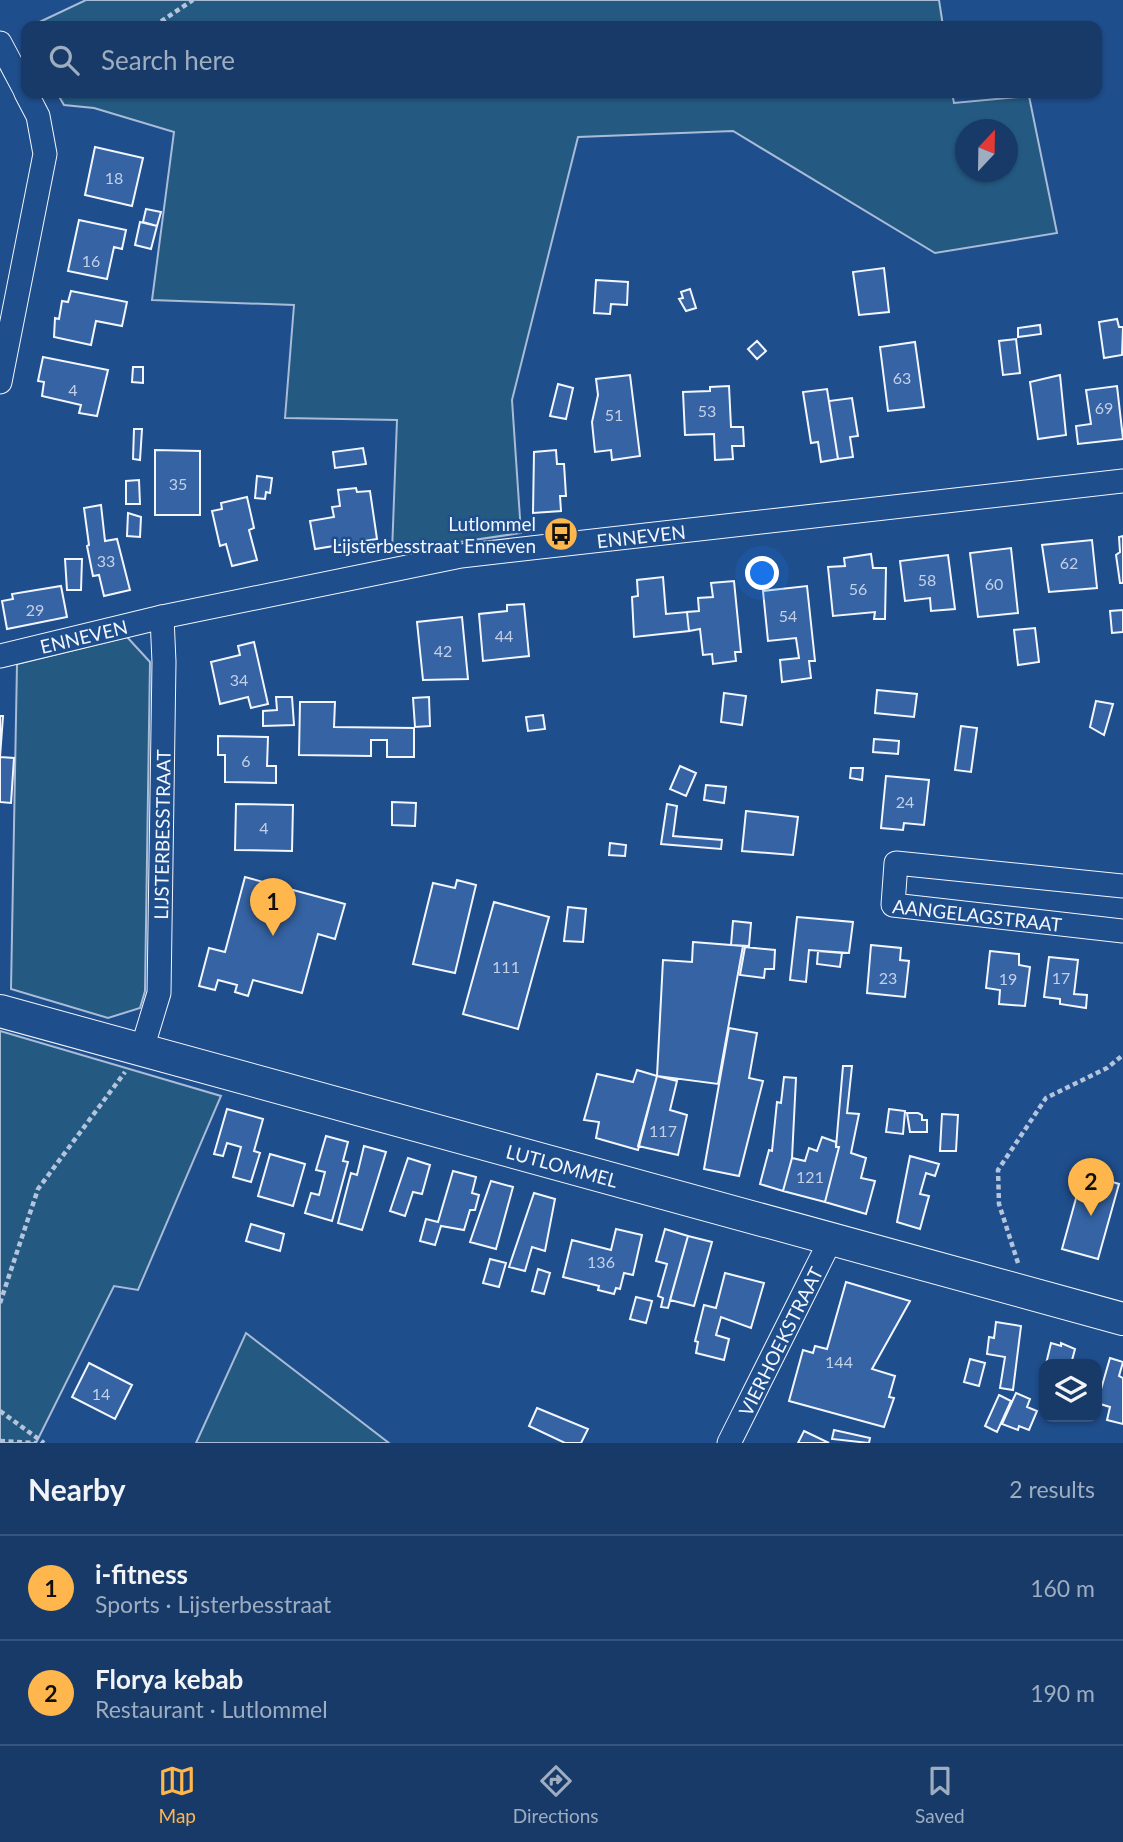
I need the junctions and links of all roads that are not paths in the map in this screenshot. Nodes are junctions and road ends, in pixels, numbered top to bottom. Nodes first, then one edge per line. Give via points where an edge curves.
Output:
1 (0, 43) edge
2 (21, 83) edge
3 (28, 98) edge
4 (0, 382) edge
5 (1123, 481) edge
6 (162, 617) junction
7 (0, 656) edge
8 (1123, 886) edge
9 (1123, 931) edge
10 (0, 1011) edge
11 (142, 1049) junction
12 (831, 1239) junction
13 (1123, 1320) edge
14 (729, 1443) edge

1 - 2 street
3 - 4 street via 38,117 45,154
5 - 6 street, ENNEVEN via 461,556
6 - 7 street, ENNEVEN
6 - 11 street, LIJSTERBESSTRAAT via 159,993
8 - 9 street, AANGELAGSTRAAT via 895,863 893,905
10 - 11 main road, LUTLOMMEL
11 - 12 main road, LUTLOMMEL
12 - 13 main road, LUTLOMMEL
12 - 14 street, VIERHOEKSTRAAT

